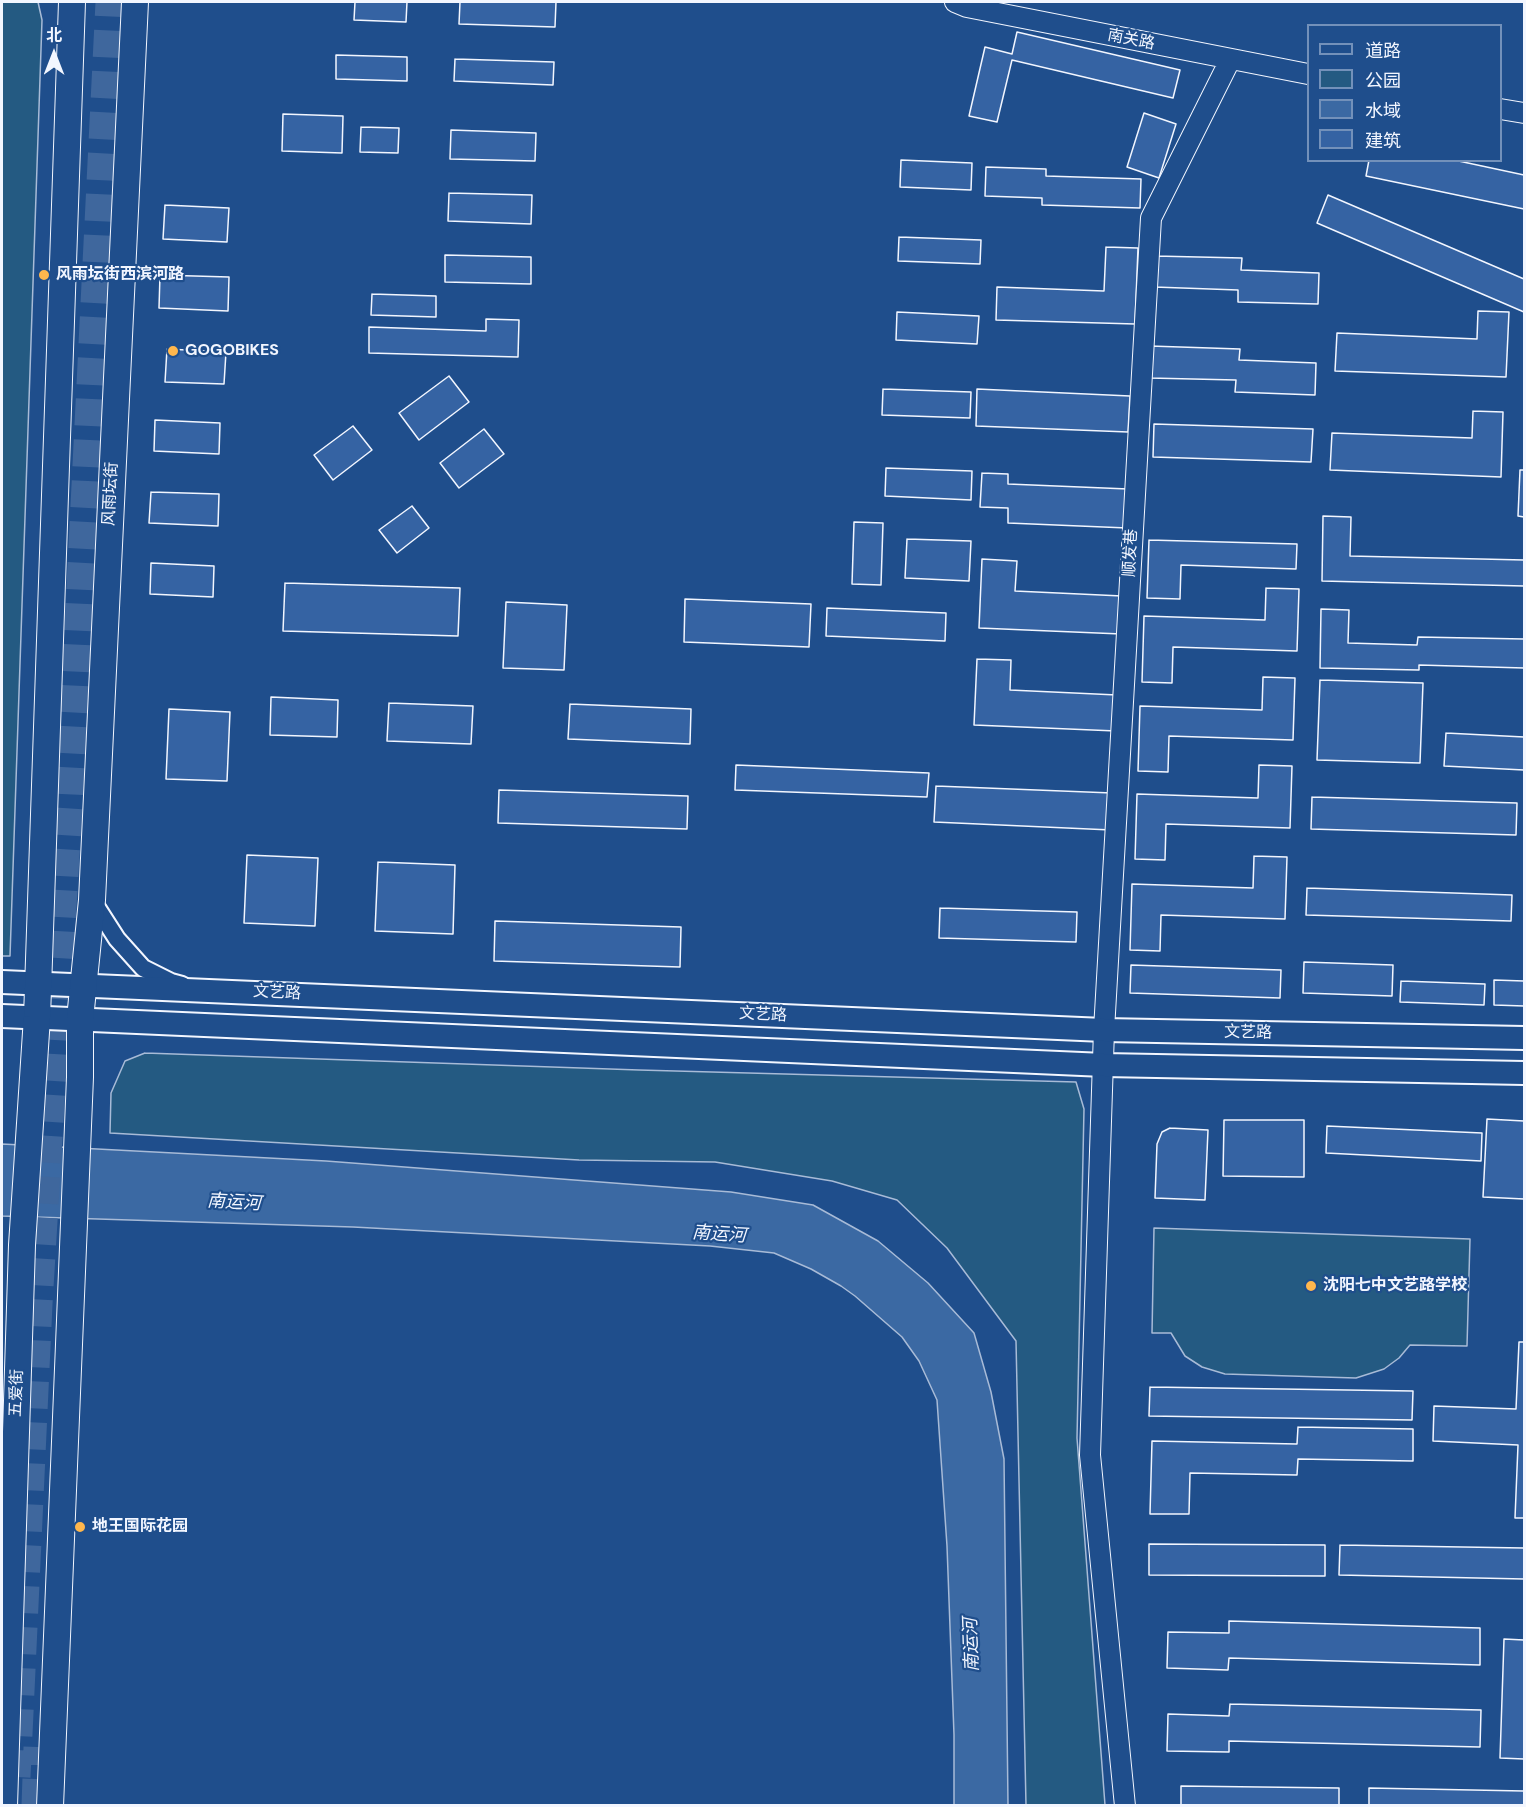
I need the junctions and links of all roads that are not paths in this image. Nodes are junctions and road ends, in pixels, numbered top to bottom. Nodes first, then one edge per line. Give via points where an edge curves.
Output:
1 (72, 2) edge
2 (135, 2) edge
3 (956, 2) edge
4 (1230, 60) junction
5 (1307, 74) edge
6 (1502, 109) edge
7 (1524, 113) edge
8 (92, 900) junction
9 (2, 982) edge
10 (37, 983) junction
11 (83, 986) junction
12 (195, 989) junction
13 (2, 1016) edge
14 (37, 1017) junction
15 (80, 1019) junction
16 (1104, 1030) junction
17 (1524, 1038) edge
18 (1104, 1065) junction
19 (1524, 1073) edge
20 (3, 1806) edge
21 (50, 1806) edge
22 (1125, 1806) edge

1 - 10 main road
2 - 8 main road, 风雨坛街
3 - 4 street, 南关路
4 - 5 street, 南关路
4 - 16 street, 顺发巷 via 1151,218
6 - 7 street
8 - 11 main road, 风雨坛街
8 - 12 street via 117,939 143,968
9 - 10 main road, 文艺路
10 - 11 main road, 文艺路
10 - 14 main road, 五爱街
11 - 12 main road, 文艺路
11 - 15 main road, 风雨坛街
12 - 16 main road, 文艺路
13 - 14 main road, 文艺路
14 - 15 main road, 文艺路
14 - 20 main road, 五爱街 via 23,1232
15 - 18 main road, 文艺路
15 - 21 main road, 风雨坛街
16 - 17 main road, 文艺路
16 - 18 street, 顺发巷
18 - 19 main road, 文艺路
18 - 22 street, 顺发巷 via 1090,1455

